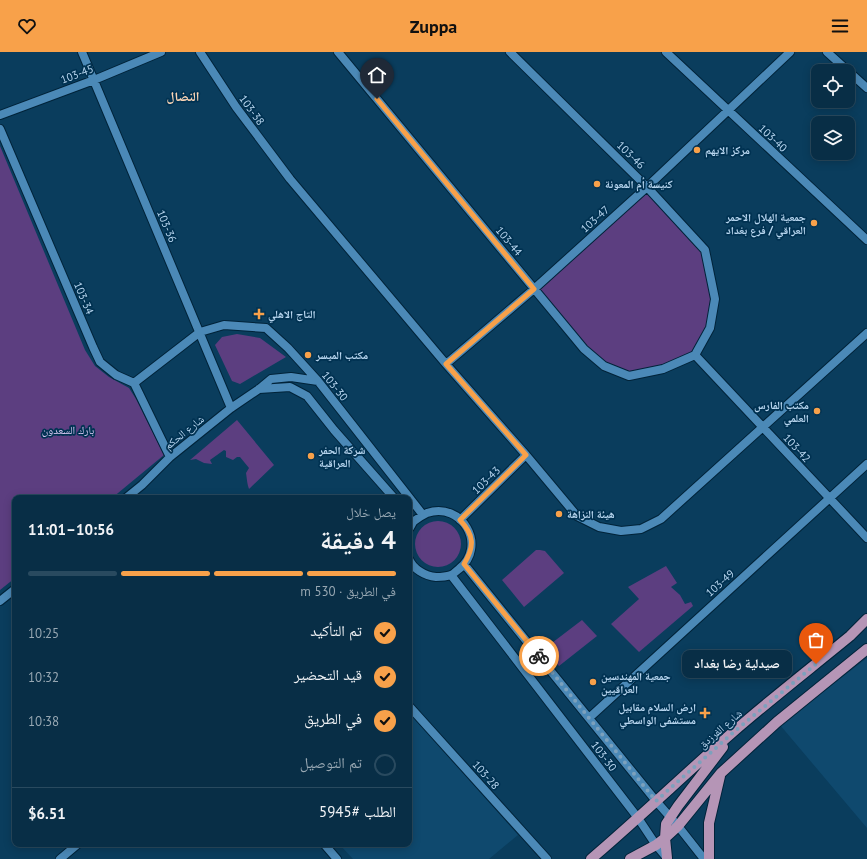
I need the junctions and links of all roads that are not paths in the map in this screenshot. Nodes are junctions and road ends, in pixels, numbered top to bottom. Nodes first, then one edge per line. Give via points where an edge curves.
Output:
1 (82, 52) edge
2 (161, 52) edge
3 (200, 52) edge
4 (338, 52) edge
5 (510, 52) edge
6 (666, 52) edge
7 (790, 52) edge
8 (827, 52) edge
9 (840, 64) edge
10 (855, 77) edge
11 (94, 80) junction
12 (867, 88) edge
13 (728, 111) junction
14 (0, 115) edge
15 (0, 129) edge
16 (647, 187) junction
17 (867, 240) edge
18 (534, 289) junction
19 (200, 332) junction
20 (867, 333) edge
21 (695, 355) junction
22 (446, 364) junction
23 (318, 381) junction
24 (134, 383) junction
25 (259, 388) junction
26 (231, 408) junction
27 (763, 427) junction
28 (526, 455) junction
29 (170, 457) junction
30 (867, 464) edge
31 (130, 495) edge
32 (391, 495) edge
33 (406, 495) edge
34 (830, 498) junction
35 (412, 502) edge
36 (422, 515) junction
37 (412, 518) edge
38 (460, 520) junction
39 (867, 538) edge
40 (412, 564) edge
41 (464, 564) junction
42 (451, 575) junction
43 (12, 591) edge
44 (0, 601) edge
45 (867, 619) edge
46 (867, 624) edge
47 (850, 636) junction
48 (867, 649) edge
49 (412, 709) edge
50 (589, 718) junction
51 (735, 731) junction
52 (721, 773) junction
53 (656, 801) junction
54 (671, 817) junction
55 (638, 818) junction
56 (678, 826) junction
57 (665, 838) junction
58 (656, 845) junction
59 (74, 847) edge
60 (327, 847) edge
61 (668, 858) edge
62 (60, 859) edge
63 (338, 859) edge
64 (547, 859) edge
65 (591, 859) edge
66 (630, 859) edge
67 (704, 859) edge
68 (709, 859) edge

1 - 11 street, 103-36
2 - 11 street, 103-45
3 - 22 street, 103-38 via 236,107 290,179
4 - 18 street, 103-44
5 - 16 street, 103-46
6 - 13 street, 103-40
7 - 13 street, 103-47
8 - 9 street
10 - 12 street
11 - 14 street, 103-45
11 - 19 street, 103-36
13 - 16 street, 103-47
13 - 17 street, 103-40
15 - 24 street, 103-34 via 100,362 116,375
16 - 18 street, 103-47
16 - 21 street, 103-46 via 705,250 715,299 710,328
18 - 21 street, 103-44 via 584,349 604,366 629,376 663,369
18 - 22 street, 103-47
19 - 23 street, 103-30 via 224,325 266,328
19 - 24 street
19 - 26 street, 103-36
20 - 27 street
21 - 27 street, 103-42
22 - 28 street, 103-38
23 - 25 street, شارع الحكم via 291,377 271,379
23 - 33 street, 103-30
24 - 29 street
25 - 26 street, شارع الحكم
25 - 32 street via 290,387 307,396
26 - 29 street, شارع الحكم
27 - 28 street, 103-38 via 661,519 641,529 621,531 599,527 576,516
27 - 34 street, 103-42
28 - 38 street, 103-43
29 - 31 street, شارع الحكم
30 - 34 street, 103-49
34 - 39 street, 103-42
34 - 50 street, 103-49
35 - 36 street, 103-30
36 - 37 street
36 - 38 street via 442,511
38 - 41 street via 471,536 469,556
40 - 42 street via 422,573 436,577
41 - 42 street
41 - 50 street, 103-30
42 - 55 street, 103-30
43 - 44 street
45 - 47 main road, شارع الفرزدق
46 - 47 main road
47 - 51 main road, شارع الفرزدق
48 - 52 main road via 777,722
49 - 64 street, 103-28
50 - 53 street, 103-30
51 - 53 main road, شارع الفرزدق
51 - 54 main road
52 - 56 main road
52 - 68 main road via 709,823
53 - 54 street, 103-30
53 - 55 main road, شارع الفرزدق
54 - 56 street, 103-30
54 - 57 main road via 666,824
55 - 58 street, 103-30
55 - 65 main road, شارع الفرزدق
56 - 57 main road
56 - 67 street, 103-30
57 - 58 main road
57 - 61 main road
58 - 61 street, 103-30
58 - 66 main road
59 - 62 street
60 - 63 street

